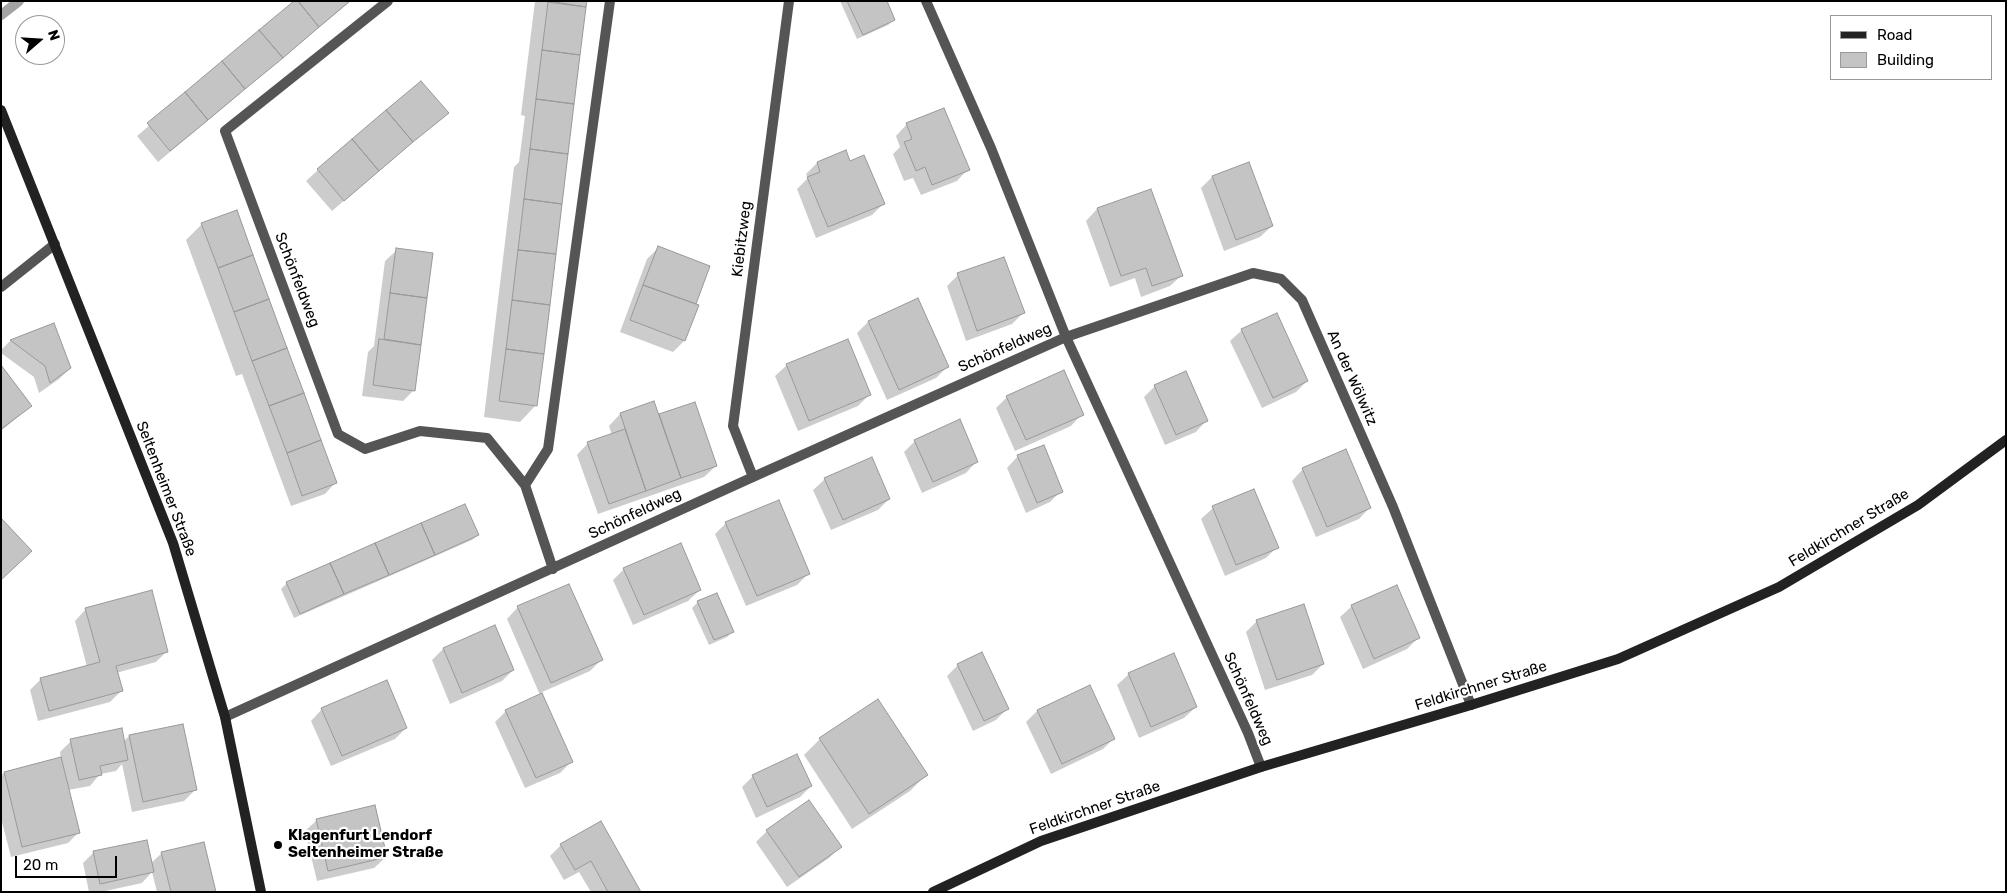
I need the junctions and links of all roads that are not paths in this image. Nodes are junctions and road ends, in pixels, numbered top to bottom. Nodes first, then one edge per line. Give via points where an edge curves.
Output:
1 (388, 1) edge
2 (610, 1) edge
3 (789, 1) edge
4 (926, 1) edge
5 (1, 110) edge
6 (55, 244) junction
7 (1, 287) edge
8 (1066, 337) junction
9 (2006, 440) edge
10 (753, 477) junction
11 (525, 485) junction
12 (553, 569) junction
13 (1471, 705) junction
14 (225, 717) junction
15 (1260, 767) junction
16 (262, 892) edge
17 (933, 892) edge

1 - 11 street, Schönfeldweg via 225,131 338,434 365,448 420,431 487,438
2 - 11 street via 548,449
3 - 10 street, Kiebitzweg via 733,426
4 - 8 street via 991,148
5 - 6 main road, Seltenheimer Straße
6 - 7 street
6 - 14 main road, Seltenheimer Straße via 173,543
8 - 10 street, Schönfeldweg
8 - 13 street, An der Wölwitz via 1253,273 1282,279 1302,300 1393,507
8 - 15 street, Schönfeldweg via 1248,733
9 - 13 main road, Feldkirchner Straße via 1918,506 1779,587 1618,659
10 - 12 street, Schönfeldweg
11 - 12 street, Schönfeldweg
12 - 14 street, Schönfeldweg
13 - 15 main road, Feldkirchner Straße
14 - 16 main road, Seltenheimer Straße
15 - 17 main road, Feldkirchner Straße via 1041,841

